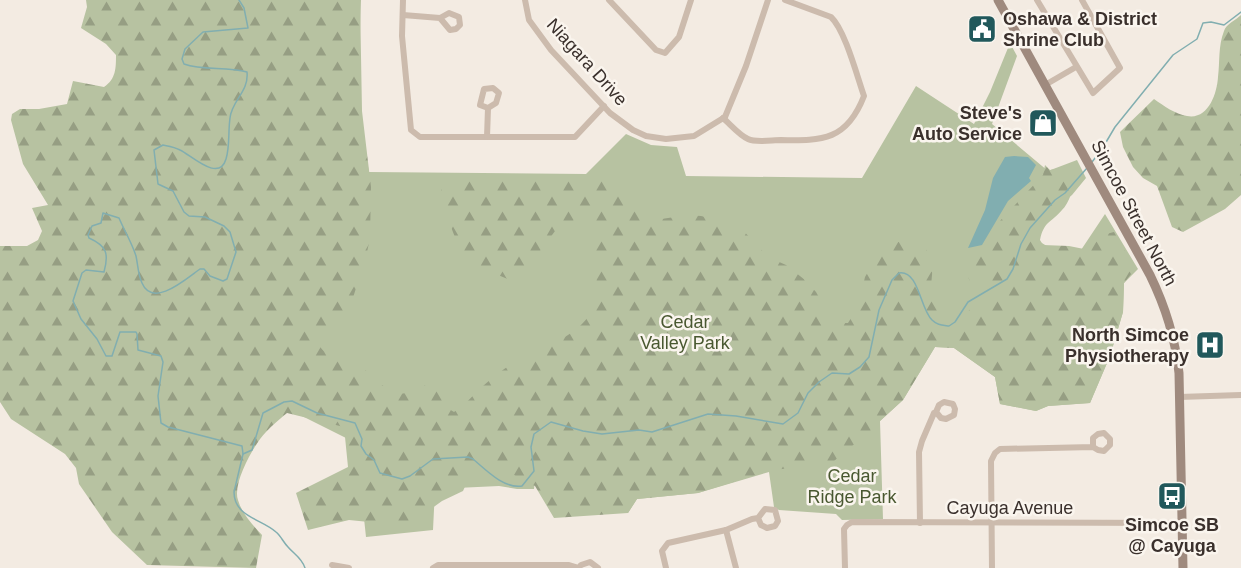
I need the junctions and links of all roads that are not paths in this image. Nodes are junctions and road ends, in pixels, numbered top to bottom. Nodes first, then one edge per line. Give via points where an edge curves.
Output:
1 (403, 0) edge
2 (525, 0) edge
3 (609, 0) edge
4 (691, 0) edge
5 (768, 0) edge
6 (785, 0) edge
7 (998, 0) edge
8 (1037, 0) edge
9 (1082, 0) edge
10 (403, 15) junction
11 (440, 18) dead end
12 (1076, 67) junction
13 (1045, 85) junction
14 (604, 106) junction
15 (488, 108) dead end
16 (723, 118) junction
17 (487, 137) junction
18 (1241, 395) edge
19 (1179, 397) junction
20 (936, 412) dead end
21 (1093, 447) dead end
22 (758, 518) dead end
23 (920, 523) junction
24 (992, 523) junction
25 (1183, 523) junction
26 (726, 530) junction
27 (332, 565) dead end
28 (489, 567) edge
29 (349, 568) edge
30 (433, 568) edge
31 (579, 568) edge
32 (598, 568) edge
33 (666, 568) edge
34 (736, 568) edge
35 (845, 568) edge
36 (992, 568) edge
37 (1183, 568) edge

1 - 10 street
2 - 14 street, Niagara Drive via 529,20 551,50
3 - 4 street via 656,51 665,52 679,37
5 - 16 street
6 - 16 street via 835,21 864,96 858,112 843,129 814,141 750,140
7 - 13 main road, Simcoe Street North
8 - 12 street
9 - 12 street via 1120,68 1093,93
10 - 11 street
10 - 17 street via 411,130 420,137
12 - 13 street
13 - 19 main road, Simcoe Street North via 1162,300 1176,343
14 - 16 street, Niagara Drive via 631,129 656,138 694,136
14 - 17 street via 575,137
15 - 17 street
18 - 19 street
19 - 25 main road, Simcoe Street North
20 - 23 street via 920,448
21 - 24 street via 995,453 991,461
22 - 26 street
23 - 24 street, Cayuga Avenue
23 - 35 street, Cayuga Avenue via 847,525
24 - 25 street, Cayuga Avenue
24 - 36 street
25 - 37 main road, Simcoe Street North
26 - 33 street via 668,543 662,550
26 - 34 street
27 - 29 street
28 - 30 street
28 - 31 street
31 - 32 street via 590,562

